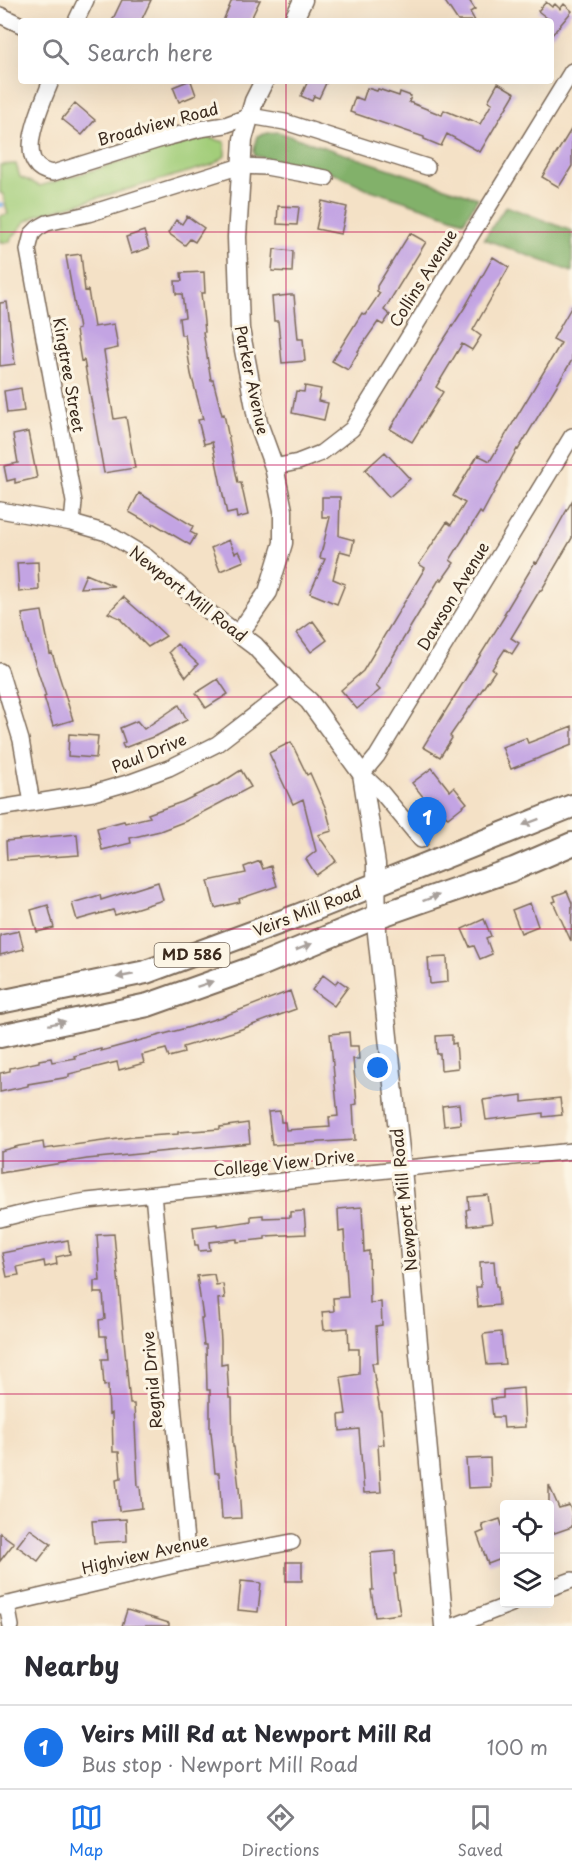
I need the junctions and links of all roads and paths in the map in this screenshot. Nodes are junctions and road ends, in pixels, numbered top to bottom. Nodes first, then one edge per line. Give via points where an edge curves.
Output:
1 (86, 0) edge
2 (303, 0) edge
3 (0, 15) edge
4 (77, 18) edge
5 (294, 18) edge
6 (18, 24) edge
7 (572, 71) edge
8 (50, 84) edge
9 (262, 84) edge
10 (250, 116) junction
11 (241, 166) junction
12 (427, 167) dead end
13 (326, 178) dead end
14 (572, 436) edge
15 (274, 467) junction
16 (0, 510) edge
17 (72, 523) junction
18 (239, 634) junction
19 (0, 671) edge
20 (292, 686) junction
21 (362, 774) junction
22 (32, 803) junction
23 (572, 806) edge
24 (0, 808) edge
25 (421, 840) dead end
26 (572, 844) edge
27 (376, 884) junction
28 (376, 917) junction
29 (0, 1002) edge
30 (0, 1036) edge
31 (572, 1151) edge
32 (402, 1169) junction
33 (153, 1194) junction
34 (0, 1219) edge
35 (292, 1542) dead end
36 (188, 1562) junction
37 (572, 1580) edge
38 (554, 1586) edge
39 (3, 1605) edge
40 (501, 1608) edge
41 (11, 1626) edge
42 (444, 1626) edge
43 (454, 1626) edge

1 - 4 street
2 - 5 street
3 - 6 street
7 - 15 street, Collins Avenue via 352,429 321,453
8 - 10 street, Broadview Road via 33,130 31,157 37,168 45,172 53,173
9 - 10 street, Parker Avenue
10 - 11 street, Parker Avenue
10 - 12 street, Broadview Road via 285,122
11 - 13 street via 266,166
11 - 15 street, Parker Avenue via 237,237 240,329 258,423
11 - 17 street, Kingtree Street via 47,223 32,234 28,250 74,502
14 - 21 street, Dawson Avenue via 377,756
15 - 18 street, Parker Avenue via 283,510 283,543 268,592
16 - 17 street, Newport Mill Road
17 - 18 street, Newport Mill Road via 107,533 147,557
18 - 20 street, Newport Mill Road
19 - 22 street via 21,740
20 - 21 street, Newport Mill Road via 309,701
20 - 22 street, Paul Drive via 217,744 169,768 93,793
21 - 25 street, Newport Mill Road
21 - 27 street, Newport Mill Road
22 - 24 street, Paul Drive
23 -> 27 main road, Veirs Mill Road / MD 586
28 -> 26 main road, Veirs Mill Road / MD 586 via 514,869
27 - 28 street, Newport Mill Road
27 -> 29 main road, Veirs Mill Road / MD 586 via 146,972
30 -> 28 main road, Veirs Mill Road / MD 586 via 148,1005 258,966
28 - 32 street, Newport Mill Road
31 - 32 street, College View Drive
32 - 33 street, College View Drive
32 - 42 street, Newport Mill Road
33 - 34 street, College View Drive via 87,1201
33 - 36 street, Regnid Drive
35 - 36 street, Highview Avenue
36 - 39 street, Highview Avenue
37 - 38 street
39 - 41 street, Highview Avenue
40 - 43 street

